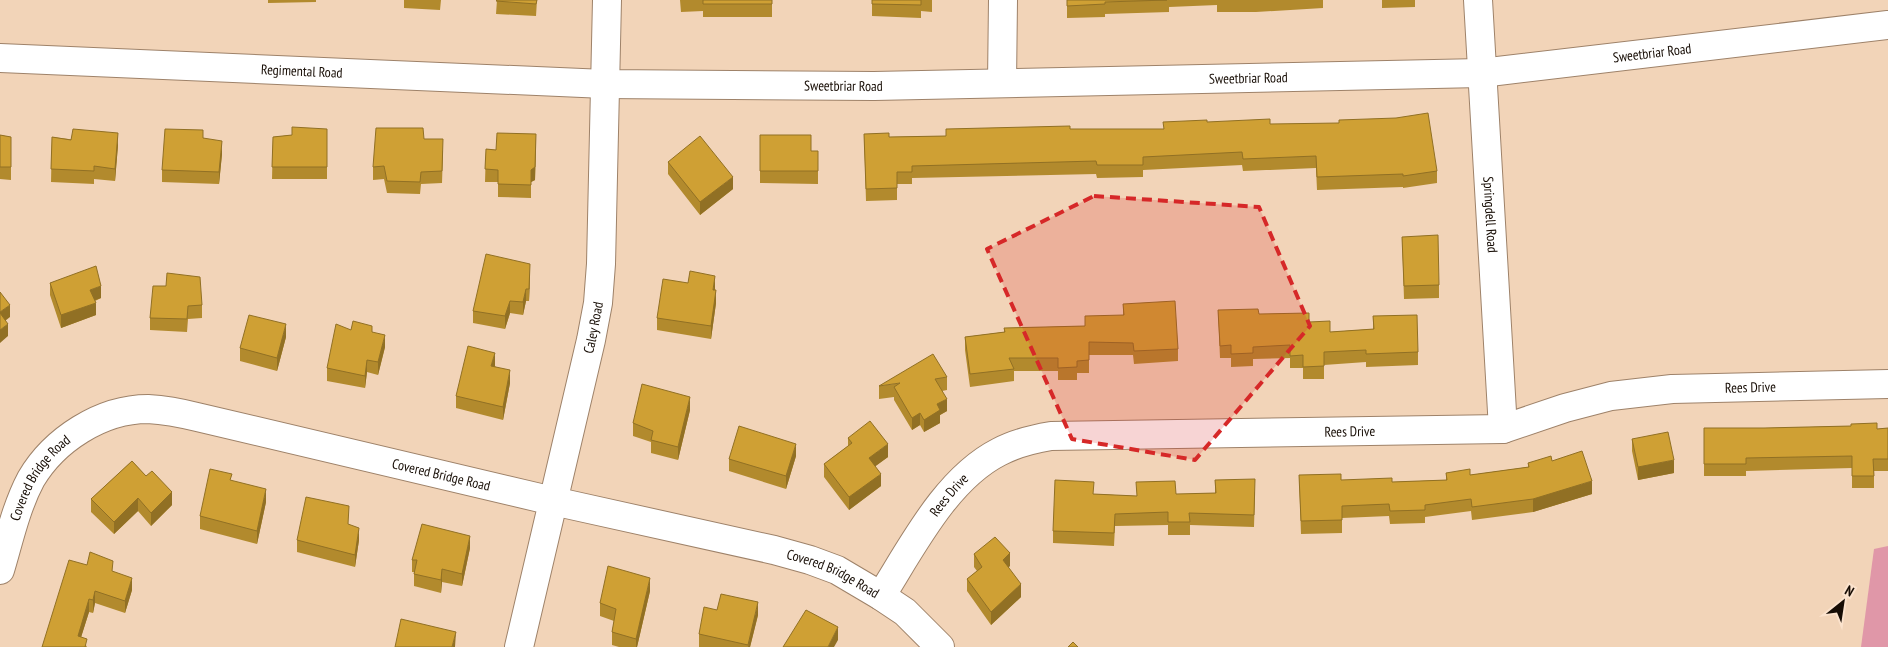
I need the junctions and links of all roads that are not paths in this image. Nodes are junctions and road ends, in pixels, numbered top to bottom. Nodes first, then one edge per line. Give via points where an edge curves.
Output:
1 (606, 0) edge
2 (1003, 0) edge
3 (1478, 0) edge
4 (1888, 25) edge
5 (0, 58) edge
6 (1481, 73) junction
7 (1002, 83) junction
8 (605, 84) junction
9 (1888, 384) edge
10 (1503, 429) junction
11 (553, 501) junction
12 (0, 570) edge
13 (881, 596) junction
14 (519, 647) edge
15 (940, 647) edge

1 - 8 street, Caley Road
2 - 7 street
3 - 6 street, Springdell Road
4 - 6 street, Sweetbriar Road
5 - 8 street, Regimental Road
6 - 7 street, Sweetbriar Road
6 - 10 street, Springdell Road
7 - 8 street, Sweetbriar Road via 874,86
8 - 11 street, Caley Road via 598,303
9 - 10 street, Rees Drive via 1672,389 1611,396
10 - 13 street, Rees Drive via 1060,436 1024,441 989,458 956,486
11 - 12 street, Covered Bridge Road via 197,417 146,409 93,422 69,437 49,456 20,503
11 - 13 street, Covered Bridge Road via 810,560 837,570
11 - 14 street, Caley Road
13 - 15 street, Covered Bridge Road via 905,612

